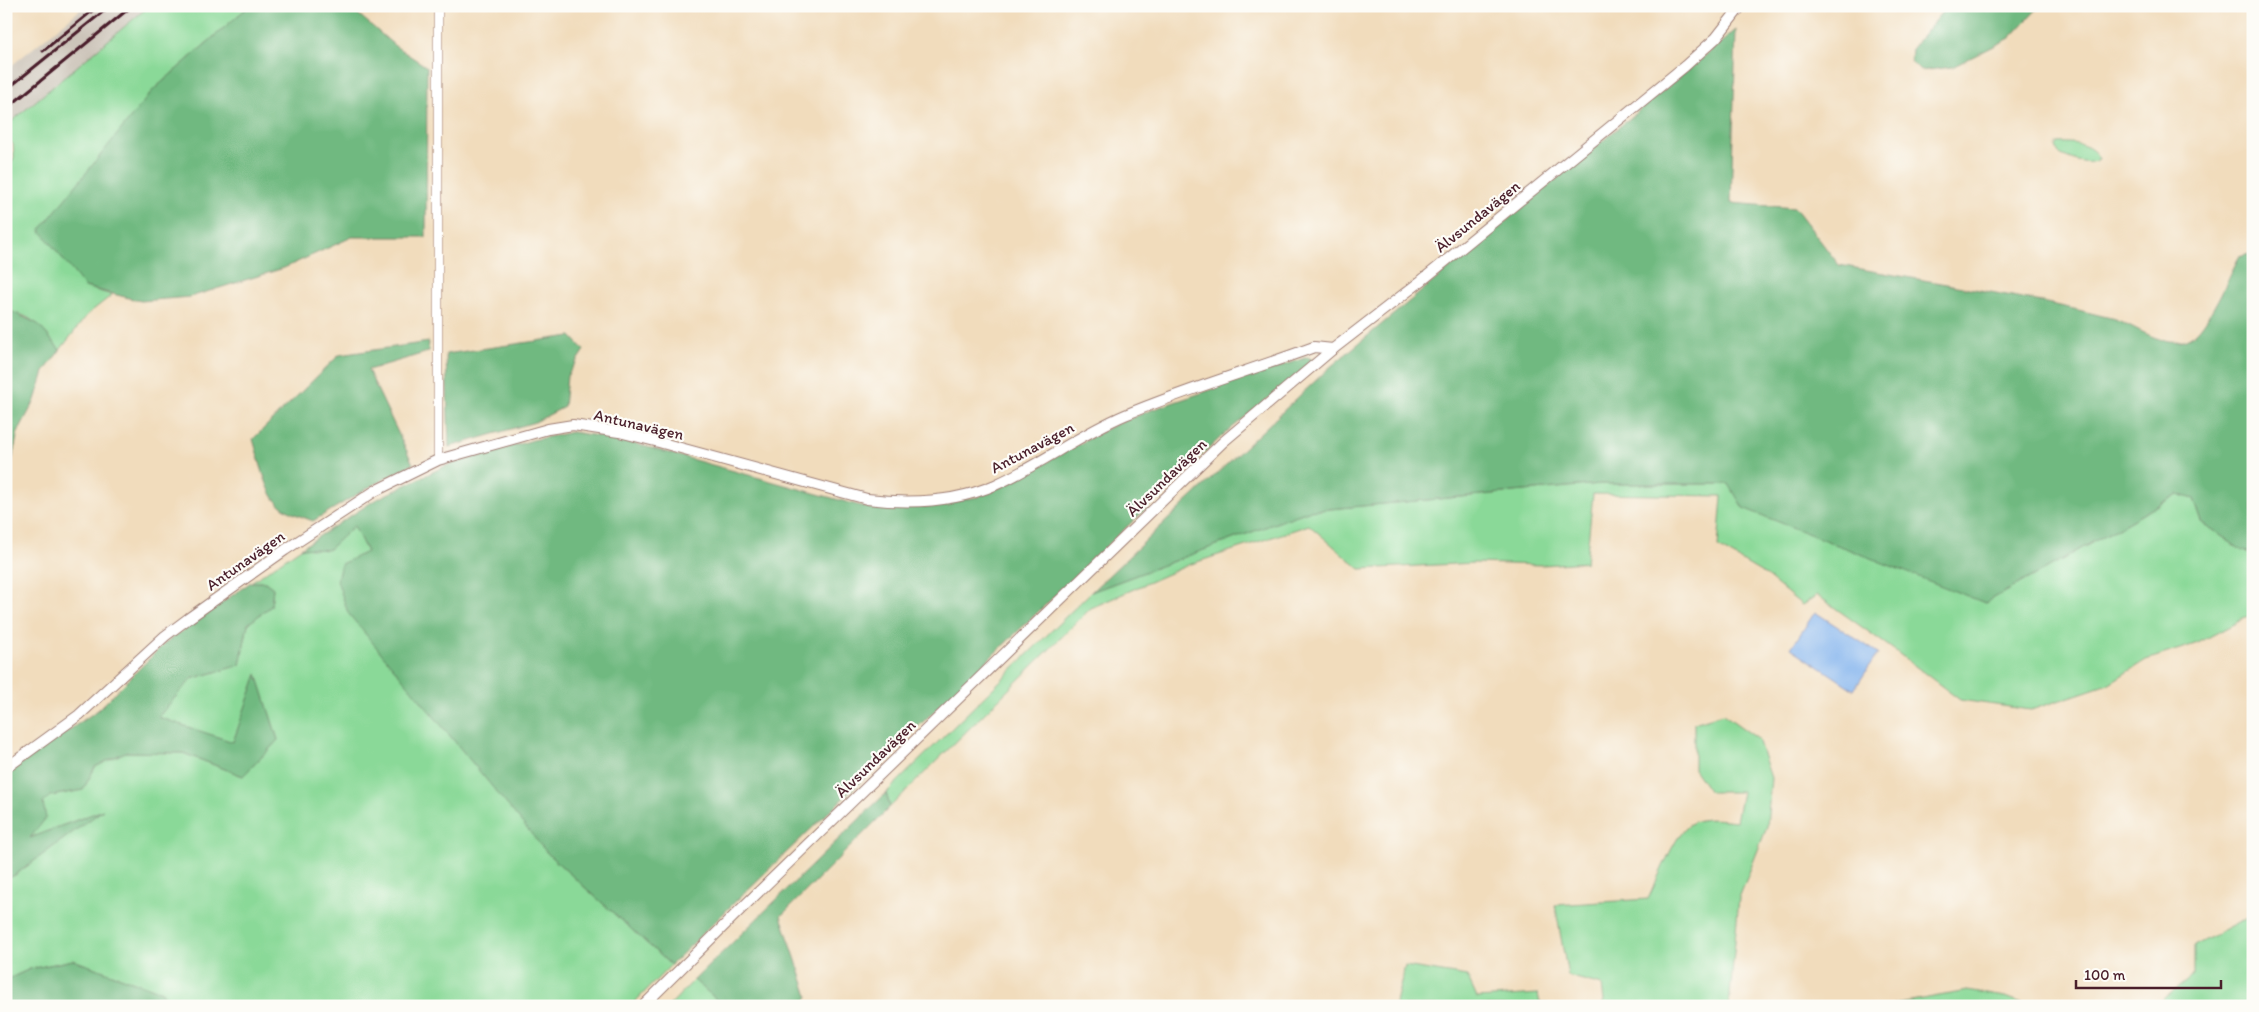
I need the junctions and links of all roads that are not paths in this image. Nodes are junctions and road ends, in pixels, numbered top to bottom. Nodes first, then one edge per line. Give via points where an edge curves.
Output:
1 (438, 6) edge
2 (1742, 6) edge
3 (1333, 349) junction
4 (438, 460) junction
5 (6, 768) edge
6 (643, 1006) edge

1 - 4 street
2 - 3 street, Älvsundavägen via 1716,38 1685,66
3 - 4 street, Antunavägen via 1314,347 1153,403 1112,421 994,485 968,494 926,501 868,499 655,441 574,425 504,440
3 - 6 street, Älvsundavägen via 1216,449
4 - 5 street, Antunavägen via 375,491 327,521 197,612 165,636 79,715

